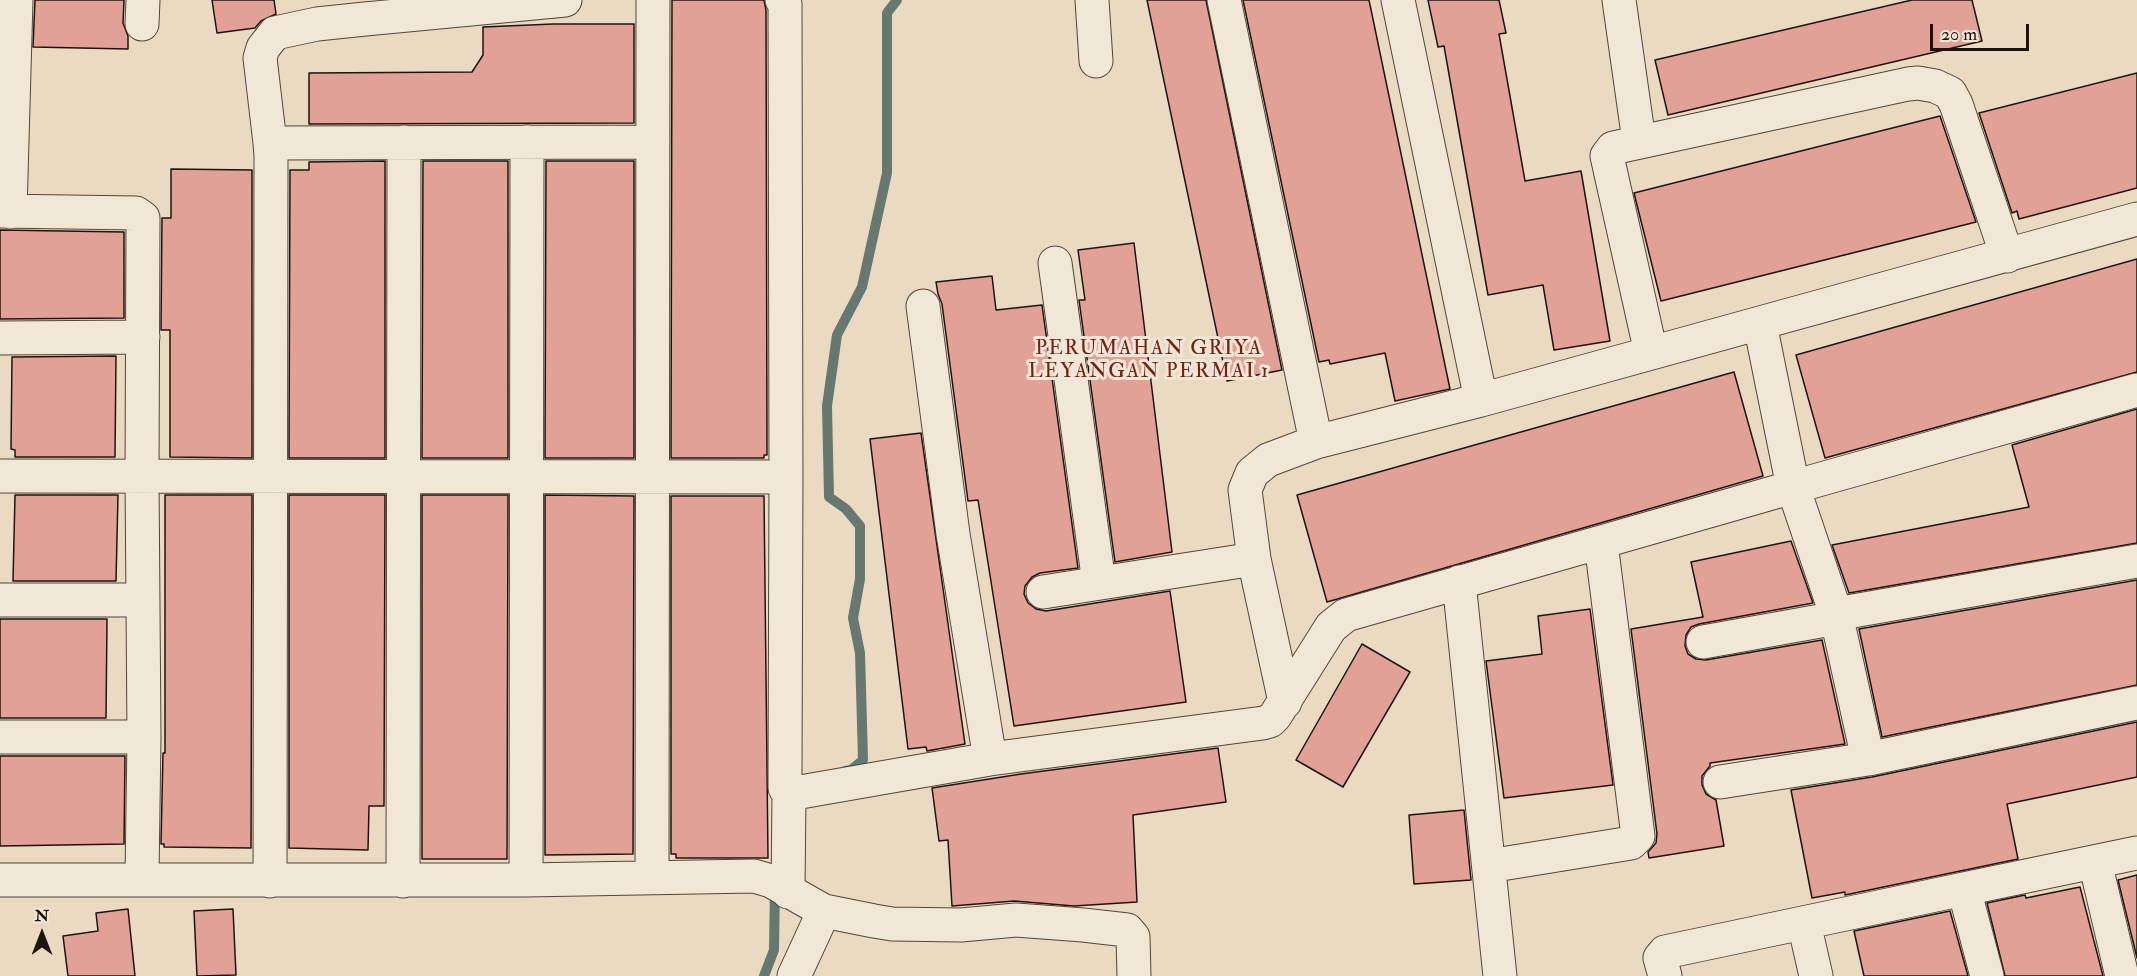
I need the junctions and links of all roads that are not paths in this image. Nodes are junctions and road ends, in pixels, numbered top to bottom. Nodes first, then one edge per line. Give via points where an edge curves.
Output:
1 (16, 0) edge
2 (565, 0) edge
3 (653, 0) edge
4 (783, 0) edge
5 (1092, 0) edge
6 (1224, 0) edge
7 (1398, 0) edge
8 (1618, 0) edge
9 (1095, 61) dead end
10 (1639, 141) junction
11 (404, 142) junction
12 (527, 142) junction
13 (653, 142) junction
14 (270, 143) junction
15 (5, 211) edge
16 (2137, 219) edge
17 (2007, 256) junction
18 (1055, 263) dead end
19 (923, 306) dead end
20 (1760, 324) junction
21 (143, 337) junction
22 (0, 338) edge
23 (1651, 353) junction
24 (2137, 390) edge
25 (1481, 400) junction
26 (1316, 442) junction
27 (0, 476) edge
28 (142, 476) junction
29 (271, 476) junction
30 (403, 476) junction
31 (526, 476) junction
32 (652, 476) junction
33 (786, 477) junction
34 (1793, 486) junction
35 (1601, 543) junction
36 (1254, 559) junction
37 (2137, 561) edge
38 (1459, 582) junction
39 (1099, 583) junction
40 (1043, 592) dead end
41 (0, 600) edge
42 (143, 600) junction
43 (1836, 616) junction
44 (1703, 642) dead end
45 (1285, 702) junction
46 (2137, 703) edge
47 (0, 737) edge
48 (144, 737) junction
49 (990, 759) junction
50 (1868, 759) junction
51 (1720, 782) dead end
52 (786, 785) junction
53 (2137, 853) edge
54 (2095, 862) junction
55 (1489, 866) junction
56 (652, 877) junction
57 (142, 878) junction
58 (0, 880) edge
59 (526, 880) junction
60 (270, 881) junction
61 (403, 881) junction
62 (780, 887) junction
63 (1964, 889) junction
64 (824, 911) junction
65 (1804, 922) junction
66 (794, 976) edge
67 (1134, 976) edge
68 (1500, 976) edge
69 (1665, 976) edge
70 (1816, 976) edge
71 (1987, 976) edge
72 (2122, 976) edge

1 - 15 street
2 - 14 street via 317,24 274,33 260,58
3 - 13 street
4 - 33 street
5 - 9 street
6 - 26 street
7 - 25 street
8 - 10 street
10 - 17 street via 1908,84 1935,86 1950,93 1956,104
10 - 23 street via 1613,148 1607,156
11 - 12 street
11 - 14 street
11 - 30 street
12 - 13 street
12 - 31 street
13 - 32 street
14 - 29 street
15 - 21 street via 140,214
16 - 17 street
17 - 20 street
18 - 39 street
19 - 49 street via 953,534
20 - 23 street
20 - 34 street
21 - 22 street
21 - 28 street
23 - 25 street
24 - 34 street
25 - 26 street
26 - 36 street via 1268,460 1252,473 1245,495
27 - 28 street
28 - 29 street
28 - 42 street
29 - 30 street
29 - 60 street
30 - 31 street
30 - 61 street
31 - 32 street
31 - 59 street
32 - 33 street
32 - 56 street
33 - 52 street
34 - 35 street
34 - 43 street
35 - 38 street
35 - 55 street via 1638,836 1631,843
36 - 39 street
36 - 45 street
37 - 43 street
38 - 45 street via 1346,615 1331,627
38 - 55 street
39 - 40 street
41 - 42 street
42 - 48 street
43 - 44 street
43 - 50 street
45 - 49 street via 1270,721 1263,723
46 - 50 street
47 - 48 street
48 - 57 street
49 - 52 street
50 - 51 street
52 - 62 street
53 - 54 street
54 - 63 street
54 - 72 street
55 - 68 street
56 - 59 street
56 - 62 street via 753,876
57 - 58 street
57 - 60 street
59 - 61 street
60 - 61 street
62 - 64 street
63 - 65 street
63 - 71 street
64 - 66 street
64 - 67 street via 892,924 961,925 1016,920 1126,930 1133,937
65 - 69 street via 1665,952 1660,958
65 - 70 street

